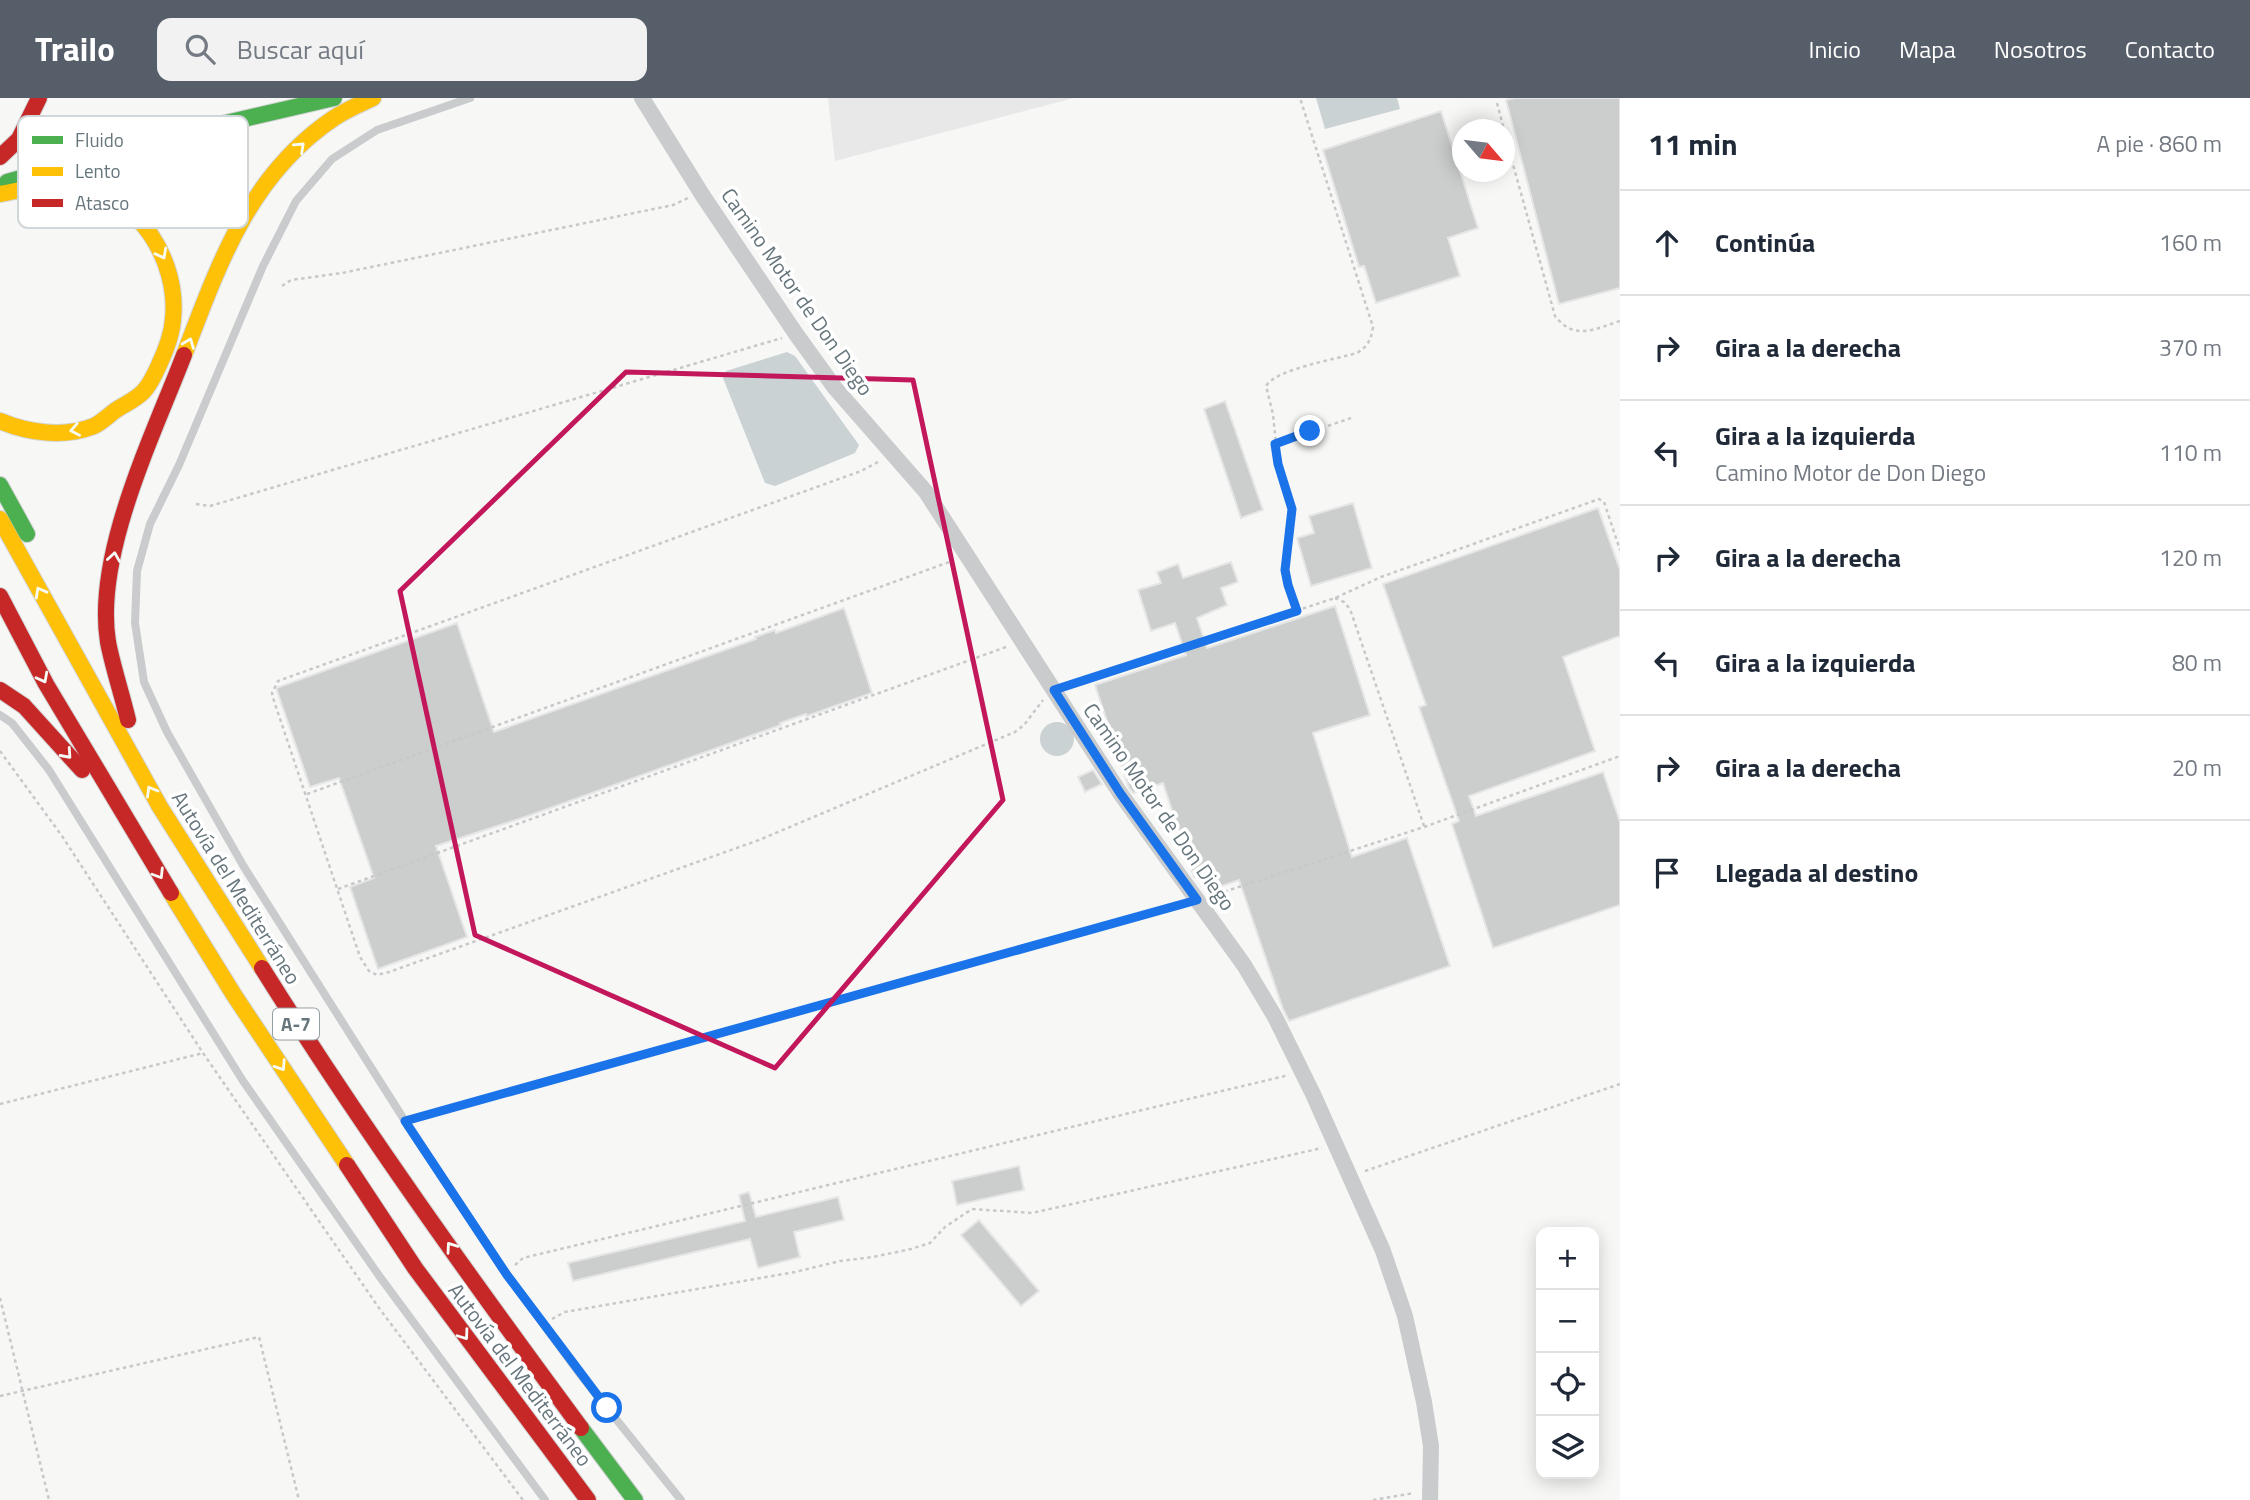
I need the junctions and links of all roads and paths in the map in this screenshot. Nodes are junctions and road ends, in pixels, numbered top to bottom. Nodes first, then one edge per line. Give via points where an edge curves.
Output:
1 (39, 98) edge
2 (285, 98) edge
3 (334, 98) edge
4 (373, 98) edge
5 (470, 98) edge
6 (642, 98) edge
7 (1300, 98) edge
8 (1497, 103) dead end
9 (32, 116) edge
10 (203, 116) edge
11 (248, 116) edge
12 (1501, 119) edge
13 (18, 139) edge
14 (0, 157) edge
15 (18, 164) edge
16 (0, 169) edge
17 (1515, 171) edge
18 (18, 178) edge
19 (0, 184) edge
20 (18, 190) edge
21 (701, 193) junction
22 (0, 194) edge
23 (248, 208) edge
24 (147, 228) edge
25 (236, 228) edge
26 (282, 286) dead end
27 (1620, 321) edge
28 (796, 334) junction
29 (1351, 418) dead end
30 (0, 421) edge
31 (1275, 444) junction
32 (891, 450) junction
33 (0, 485) edge
34 (196, 504) dead end
35 (0, 519) edge
36 (1620, 550) edge
37 (968, 556) junction
38 (0, 596) edge
39 (1335, 598) junction
40 (1297, 611) junction
41 (1023, 641) junction
42 (0, 690) edge
43 (1054, 690) junction
44 (0, 715) edge
45 (128, 720) junction
46 (0, 751) edge
47 (1620, 756) edge
48 (307, 794) junction
49 (125, 818) junction
50 (1424, 827) junction
51 (337, 889) junction
52 (1197, 900) junction
53 (203, 1053) junction
54 (1302, 1072) junction
55 (1620, 1084) edge
56 (0, 1104) edge
57 (405, 1121) junction
58 (1336, 1145) junction
59 (398, 1171) junction
60 (1350, 1176) junction
61 (505, 1272) junction
62 (0, 1298) edge
63 (543, 1324) junction
64 (22, 1391) junction
65 (0, 1396) edge
66 (1431, 1495) edge
67 (49, 1500) edge
68 (299, 1500) edge
69 (523, 1500) edge
70 (545, 1500) edge
71 (588, 1500) edge
72 (635, 1500) edge
73 (681, 1500) edge
74 (1373, 1500) edge

1 - 9 main road
2 - 10 main road
3 - 11 main road
23 -> 4 main road via 298,148 335,118
5 - 57 lane via 377,131 332,159 296,201 150,524 136,571 135,623 144,682 167,732 244,867
6 - 21 street, Camino Motor de Don Diego
7 - 31 path via 1373,327 1371,338 1357,353 1269,381
8 - 12 path
13 - 14 main road
15 - 16 main road
17 - 27 path via 1555,316 1574,332
18 - 19 main road
22 -> 20 main road
21 - 26 path via 673,205 291,280
21 - 28 street, Camino Motor de Don Diego
24 -> 30 main road via 164,256 174,286 174,320 165,357 142,393 94,426 51,434
45 -> 25 main road via 108,641 114,549 127,502
28 - 32 street, Camino Motor de Don Diego via 835,388
28 - 34 path via 210,506
29 - 31 path
31 - 40 path via 1292,509 1285,570
32 - 37 street, Camino Motor de Don Diego via 926,492
32 - 48 path via 861,471 278,681 272,693
33 - 45 main road
59 -> 35 main road, Autovía del Mediterráneo / A-7 via 315,1053 160,807
36 - 39 path via 1600,499 1381,577
37 - 41 street, Camino Motor de Don Diego
37 - 48 path
38 -> 49 main road, Autovía del Mediterráneo / A-7
39 - 40 path
39 - 50 path via 1350,610
40 - 43 path
41 - 43 street, Camino Motor de Don Diego
41 - 51 path
42 -> 49 main road via 24,706
43 - 51 path via 1016,732 759,841 389,972 377,975 369,971 360,957
43 - 52 street, Camino Motor de Don Diego
44 - 70 lane via 50,769 243,1081
45 - 59 main road via 178,810 368,1114
46 - 53 path via 62,836
47 - 50 path
48 - 51 path
49 -> 71 main road, Autovía del Mediterráneo / A-7 via 242,1007 415,1268
50 - 52 path
52 - 54 street, Camino Motor de Don Diego via 1244,965
52 - 57 path
53 - 56 path
53 - 69 path via 379,1308
54 - 58 street, Camino Motor de Don Diego
54 - 61 path via 523,1258
55 - 60 path
57 - 61 lane
58 - 60 street, Camino Motor de Don Diego
58 - 63 path via 1032,1213 972,1209 930,1242 911,1249 565,1312
72 -> 59 main road, Autovía del Mediterráneo / A-7
60 - 66 street, Camino Motor de Don Diego via 1405,1316 1432,1446
61 - 63 lane
62 - 64 path
63 - 73 lane
64 - 65 path
64 - 67 path
64 - 68 path via 259,1337
66 - 74 path

